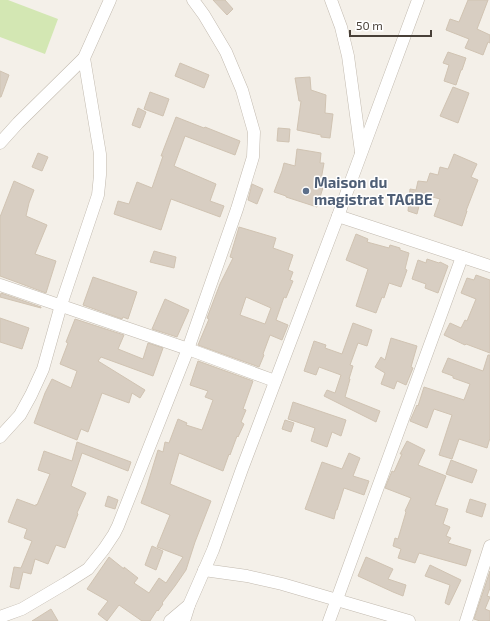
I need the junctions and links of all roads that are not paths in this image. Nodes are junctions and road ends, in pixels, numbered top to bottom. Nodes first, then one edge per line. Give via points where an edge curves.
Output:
1 (110, 0) edge
2 (193, 0) edge
3 (331, 0) edge
4 (418, 0) edge
5 (84, 58) junction
6 (0, 143) edge
7 (361, 153) junction
8 (338, 216) junction
9 (462, 257) junction
10 (490, 266) edge
11 (0, 285) edge
12 (62, 306) junction
13 (188, 349) junction
14 (275, 382) junction
15 (0, 437) edge
16 (490, 546) edge
17 (204, 570) junction
18 (336, 600) junction
19 (189, 605) junction
20 (0, 618) edge
21 (170, 621) edge
22 (184, 621) edge
23 (328, 621) edge
24 (409, 621) edge
25 (466, 621) edge

1 - 5 street
2 - 13 street via 226,52 242,90 254,132 253,157
3 - 7 street via 348,56
4 - 7 street
5 - 6 street
5 - 12 street via 100,154 100,174 98,195
7 - 8 street
8 - 9 street
8 - 14 street
9 - 10 street
9 - 18 street
11 - 12 street
12 - 13 street
12 - 15 street via 43,369 31,395 20,415
13 - 14 street
13 - 20 street via 111,539 88,569 22,609
14 - 17 street
16 - 25 street
17 - 18 street via 266,580
17 - 19 street
18 - 23 street
18 - 24 street
19 - 21 street
19 - 22 street

